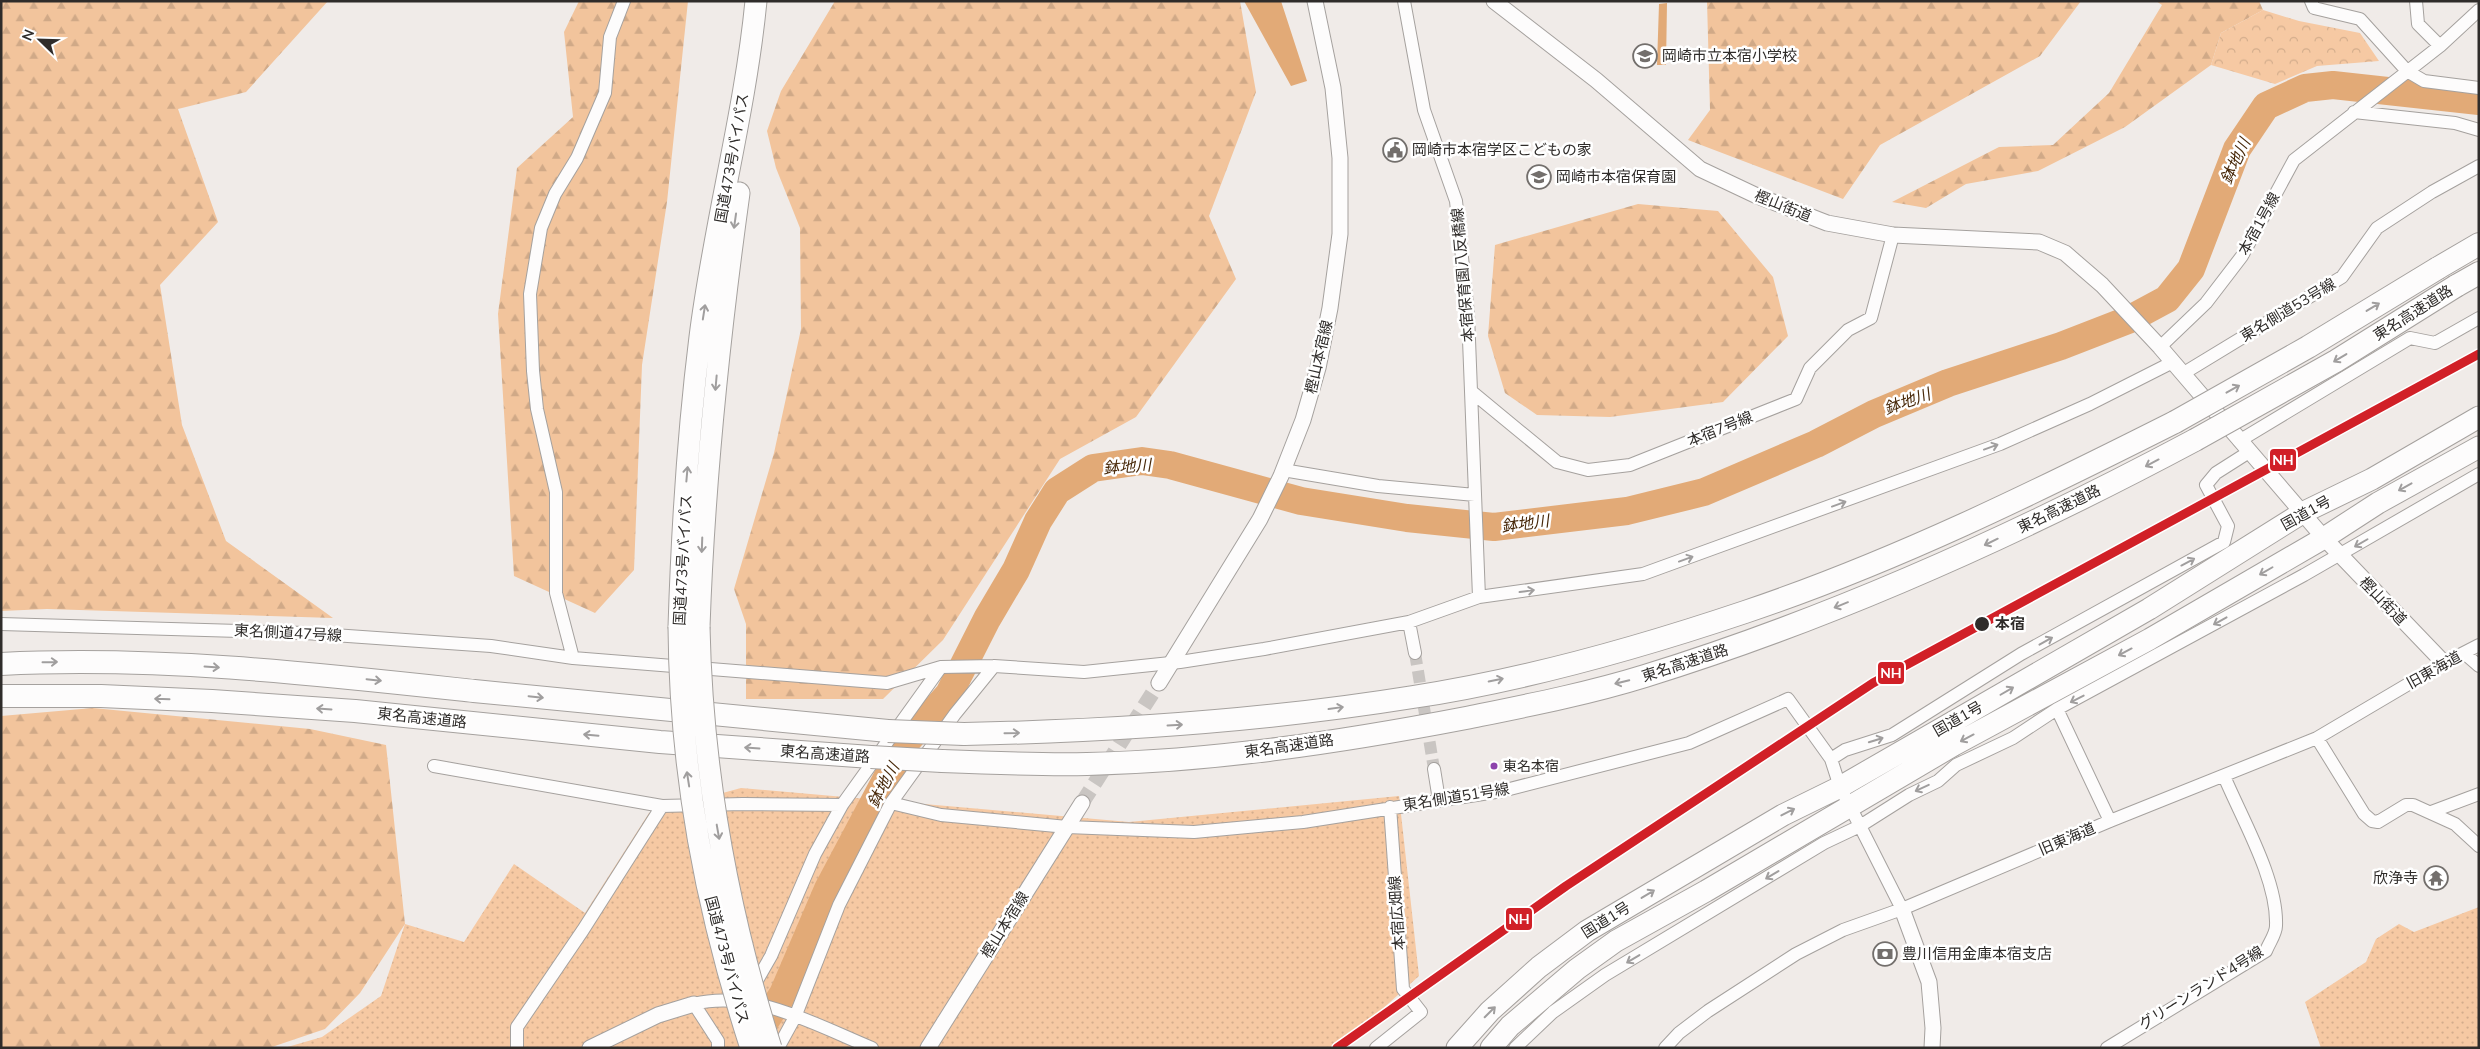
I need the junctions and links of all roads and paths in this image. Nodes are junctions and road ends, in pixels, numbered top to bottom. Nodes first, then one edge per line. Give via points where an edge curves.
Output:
1 (624, 1) edge
2 (756, 1) edge
3 (1315, 1) edge
4 (1404, 1) edge
5 (1494, 1) edge
6 (2311, 1) edge
7 (2416, 1) edge
8 (2479, 10) edge
9 (2440, 46) junction
10 (2407, 71) junction
11 (2479, 88) edge
12 (2358, 109) junction
13 (2479, 130) edge
14 (2479, 166) edge
15 (1893, 234) junction
16 (2479, 244) edge
17 (2479, 274) edge
18 (2479, 318) edge
19 (2155, 342) junction
20 (2173, 362) junction
21 (2184, 373) junction
22 (1472, 392) junction
23 (2479, 417) edge
24 (2244, 447) junction
25 (2479, 447) edge
26 (2438, 470) junction
27 (1282, 473) junction
28 (2479, 474) edge
29 (2466, 482) junction
30 (1475, 495) junction
31 (2302, 513) junction
32 (2324, 538) junction
33 (2339, 555) junction
34 (1479, 597) junction
35 (1409, 622) junction
36 (1, 624) edge
37 (689, 627) junction
38 (2479, 645) edge
39 (1415, 652) tunnel mouth
40 (2464, 652) junction
41 (573, 658) junction
42 (1172, 663) junction
43 (2444, 663) junction
44 (1, 664) edge
45 (994, 666) junction
46 (2479, 666) edge
47 (941, 667) junction
48 (1159, 683) tunnel mouth
49 (1, 696) edge
50 (2057, 709) junction
51 (2317, 738) junction
52 (1831, 759) junction
53 (434, 766) dead end
54 (1434, 769) tunnel mouth
55 (2224, 776) junction
56 (1840, 786) junction
57 (2479, 794) edge
58 (1439, 800) junction
59 (891, 803) junction
60 (1082, 804) tunnel mouth
61 (842, 805) junction
62 (1851, 805) junction
63 (662, 806) junction
64 (1390, 807) junction
65 (2431, 812) junction
66 (2110, 821) junction
67 (1860, 826) junction
68 (1067, 827) junction
69 (2479, 846) edge
70 (1734, 875) junction
71 (1718, 907) junction
72 (1902, 909) junction
73 (744, 1003) junction
74 (694, 1004) junction
75 (795, 1016) junction
76 (2114, 1046) edge
77 (1514, 1047) edge
78 (517, 1048) edge
79 (590, 1048) edge
80 (718, 1048) edge
81 (751, 1048) edge
82 (772, 1048) edge
83 (778, 1048) edge
84 (872, 1048) edge
85 (928, 1048) edge
86 (1376, 1048) edge
87 (1458, 1048) edge
88 (1491, 1048) edge
89 (1665, 1048) edge
90 (1932, 1048) edge

1 - 41 street via 610,37 605,93 577,158 555,194 541,228 530,294 537,409 556,492 556,593
2 - 37 highway, 国道473号バイパス via 748,68 700,336 682,533
3 - 27 street, 樫山本宿線 via 1334,88 1340,158 1340,234 1318,368 1303,420
4 - 22 street, 本宿保育園八反橋線 via 1424,110 1456,201 1468,314
5 - 15 street, 樫山街道 via 1596,80 1700,169 1827,223
6 - 10 street via 2314,8 2360,19
7 - 9 street via 2418,24
8 - 9 street
9 - 10 street
10 - 11 street via 2424,81
10 - 12 street, 本宿1号線
12 - 13 street via 2455,123
12 - 19 street, 本宿1号線 via 2294,160 2242,256 2206,303
14 - 21 street, 東名側道53号線 via 2377,228 2342,277
15 - 19 street, 樫山街道 via 2039,242 2065,253 2084,267
15 - 22 street, 本宿7号線 via 1872,318 1848,330 1810,368 1796,398 1630,466 1588,470 1557,462
44 -> 16 highway, 東名高速道路, bridge via 52,661 174,665 324,675 888,731 964,734 1188,724 1294,714 1416,697 1636,646 1747,612 1840,576 1976,518 2175,422
17 -> 49 highway, 東名高速道路, bridge via 2336,361 2195,440 2112,484 1957,558 1746,642 1642,677 1528,706 1424,726 1213,756 1090,764 942,761 660,742 355,711 212,701
18 - 24 street via 2435,343 2410,338
19 - 20 street, 樫山街道
20 - 21 street, 樫山街道
34 -> 20 street, 東名側道47号線 via 1643,574 2000,444
21 - 24 street
22 - 30 street, 本宿保育園八反橋線
23 - 31 highway, 国道1号 via 2372,479
24 - 31 street, 樫山街道
52 -> 24 street via 1845,750 1892,735 2021,654 2224,542 2228,526 2206,485
25 - 26 highway, 国道1号
26 - 29 street
26 -> 32 highway, 国道1号
27 - 30 street
27 - 42 street, 樫山本宿線 via 1260,519
28 - 29 street
29 -> 33 street
30 - 34 street, 本宿保育園八反橋線
31 - 32 street, 樫山街道
56 -> 31 highway, 国道1号 via 2150,609
32 - 33 street, 樫山街道
32 -> 62 highway, 国道1号
33 - 43 street, 樫山街道
33 -> 50 street
34 - 35 street, 東名側道47号線
35 - 39 street
35 - 42 street, 東名側道47号線
36 - 41 street, 東名側道47号線 via 305,633 491,646
81 -> 37 highway, 国道473号バイパス, bridge via 716,930 687,772 680,703
37 -> 82 highway, 国道473号バイパス, bridge via 713,802 736,924
38 - 40 street, 旧東海道
40 - 43 street, 旧東海道
40 - 46 street
41 - 47 street, 東名側道47号線 via 887,683
42 - 45 street, 東名側道47号線 via 1084,672
42 - 48 street
43 - 51 street, 旧東海道
45 - 47 street, 東名側道47号線
45 - 59 street
47 - 61 street
50 - 66 street
50 -> 67 street via 2013,738 1956,765 1938,781 1908,795
51 - 55 street, 旧東海道
51 - 65 street via 2364,814 2372,821 2378,822 2406,805
52 - 56 street
52 - 58 street, 東名側道51号線 via 1788,699 1689,743 1502,791
53 - 63 street
54 - 58 street
55 - 66 street, 旧東海道
55 - 76 street, グリーンランド4号線 via 2274,895 2277,928 2266,950
56 - 62 street
87 -> 56 highway, 国道1号 via 1490,1011 1539,967 1587,931 1783,815
57 - 65 street
58 - 64 street, 東名側道51号線
59 - 68 street, 東名側道51号線 via 941,815
59 - 75 street via 838,905
60 - 68 street, 樫山本宿線
61 - 63 street
61 - 73 street via 815,854 771,956
62 - 67 street
62 - 70 highway, 国道1号
63 - 78 street via 517,1027
64 - 68 street, 東名側道51号線 via 1303,822 1194,832
64 - 86 street, 本宿広畑線 via 1403,989 1421,1012
65 - 69 street via 2455,824
66 - 72 street, 旧東海道
67 -> 71 street via 1824,843
67 - 72 street
68 - 85 street, 樫山本宿線
70 - 71 street
70 - 88 highway, 国道1号 via 1616,940 1547,994 1510,1026
71 -> 77 street via 1605,975 1554,1012
72 - 89 street, 旧東海道 via 1843,930 1796,954 1708,1011
72 - 90 street via 1929,982
73 - 74 street
73 - 75 street via 764,1005
74 - 79 street via 658,1015
74 - 80 street via 718,1042
75 - 83 street
75 - 84 street

